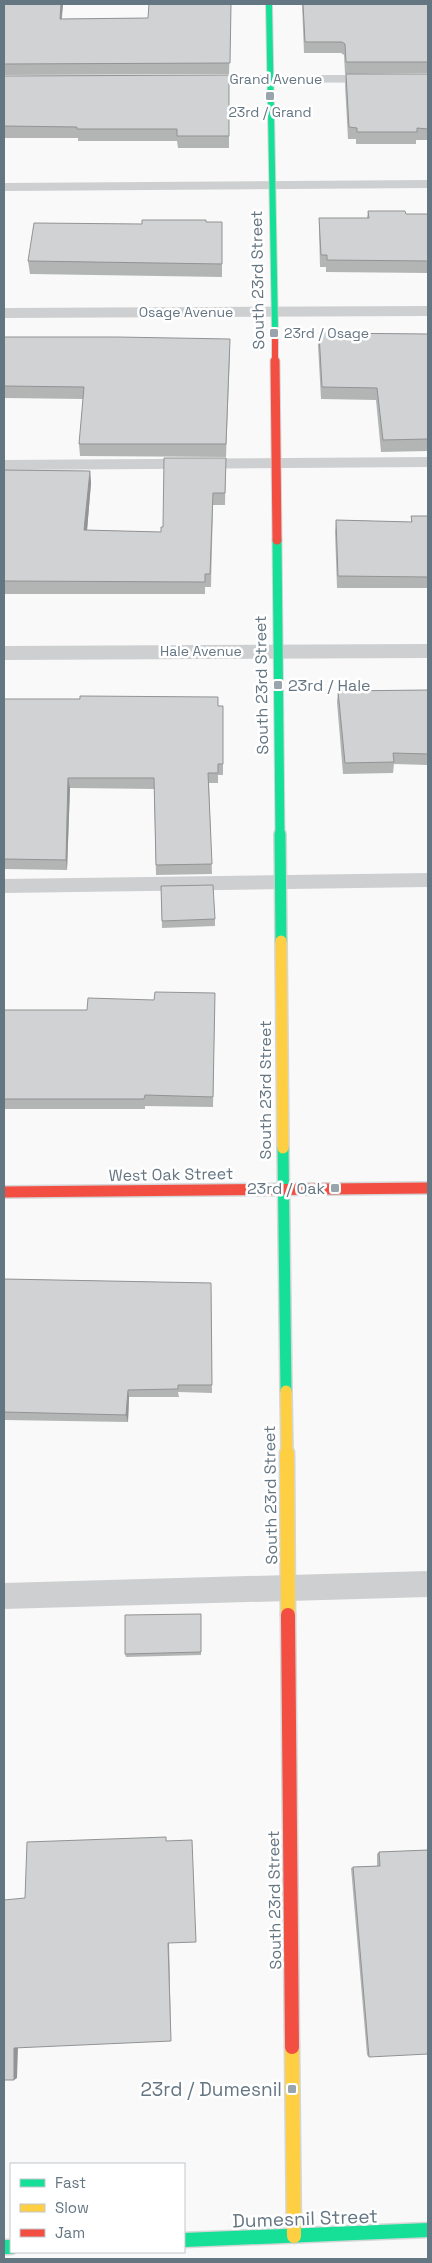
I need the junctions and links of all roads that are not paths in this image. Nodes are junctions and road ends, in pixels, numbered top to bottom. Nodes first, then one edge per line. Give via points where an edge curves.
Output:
1 (269, 4) edge
2 (270, 79) junction
3 (428, 79) edge
4 (181, 80) edge
5 (272, 184) junction
6 (428, 184) edge
7 (4, 187) edge
8 (428, 310) edge
9 (274, 311) junction
10 (4, 313) edge
11 (428, 462) edge
12 (275, 463) junction
13 (4, 465) edge
14 (277, 651) junction
15 (428, 651) edge
16 (4, 653) edge
17 (428, 880) edge
18 (279, 881) junction
19 (4, 886) edge
20 (428, 1188) edge
21 (282, 1189) junction
22 (4, 1192) edge
23 (428, 1584) edge
24 (287, 1587) junction
25 (4, 1596) edge
26 (428, 2230) edge
27 (294, 2236) junction
28 (185, 2240) edge

1 - 2 street, South 23rd Street
2 - 3 street, Grand Avenue
2 - 4 street, Grand Avenue
2 - 5 street, South 23rd Street
5 - 6 lane
5 - 7 lane
5 - 9 street, South 23rd Street
8 - 9 street, Osage Avenue
9 - 10 street, Osage Avenue
9 - 12 street, South 23rd Street
11 - 12 lane
12 - 13 lane
12 - 14 street, South 23rd Street
14 - 15 street, Hale Avenue
14 - 16 street, Hale Avenue
14 - 18 street, South 23rd Street
17 - 18 lane
18 - 19 lane
18 - 21 street, South 23rd Street
20 - 21 street, West Oak Street
21 - 22 street, West Oak Street
21 - 24 street, South 23rd Street
23 - 24 lane
24 - 25 lane
24 - 27 street, South 23rd Street
26 - 27 street, Dumesnil Street
27 - 28 street, Dumesnil Street

